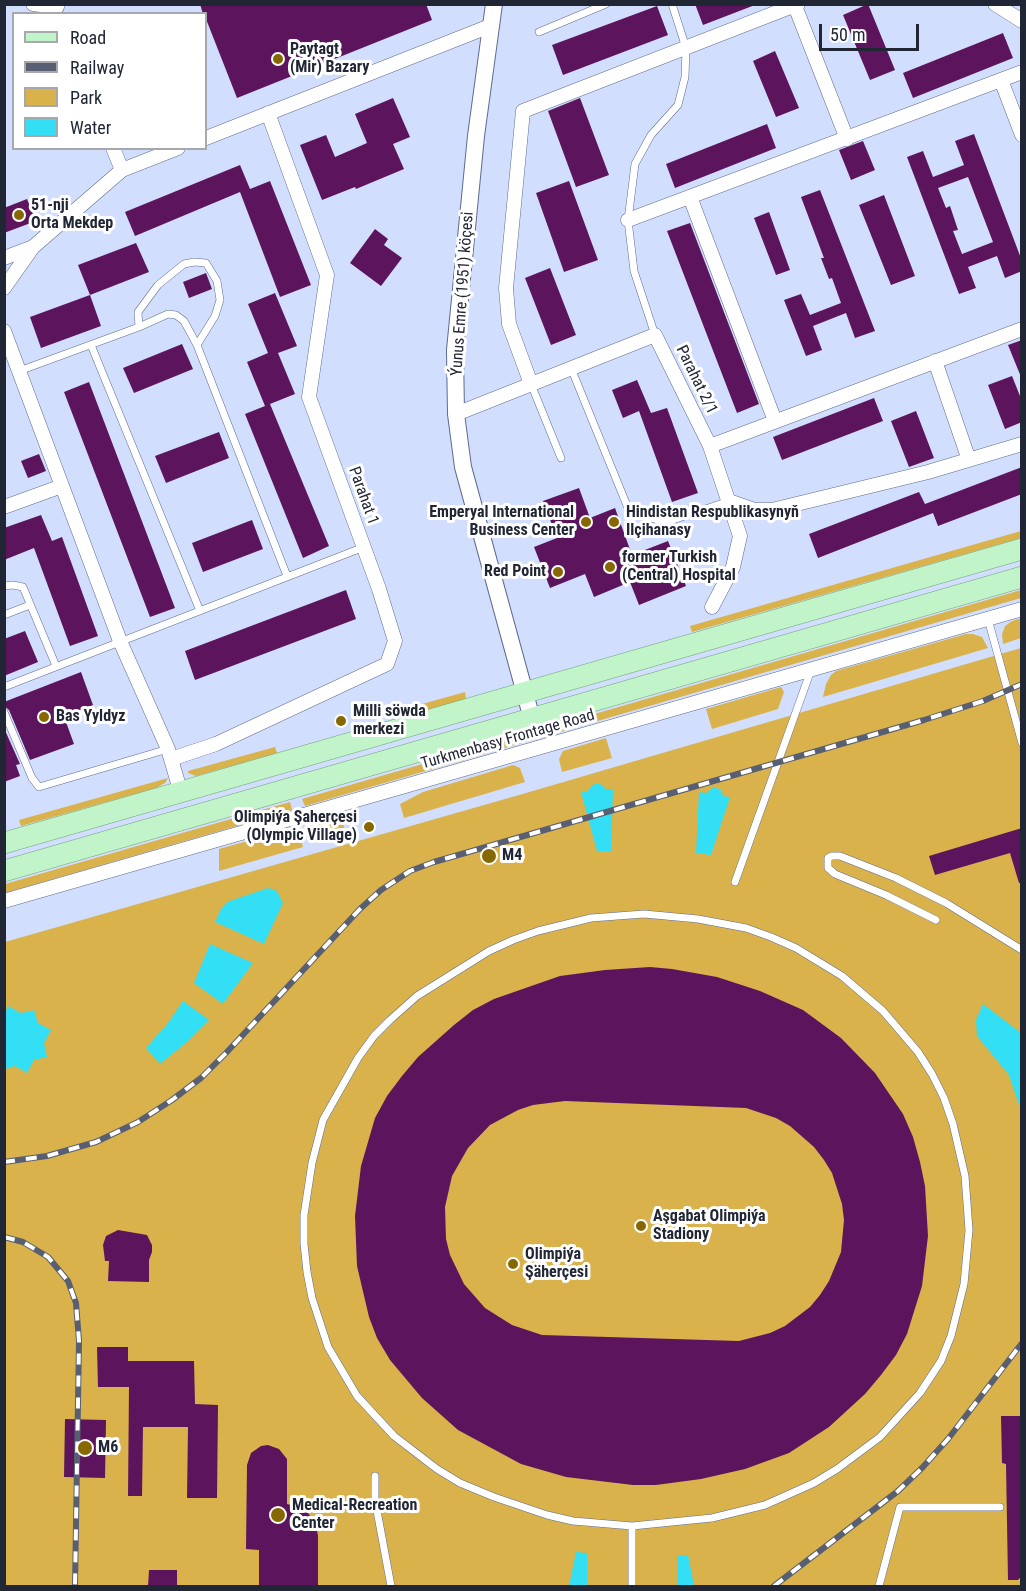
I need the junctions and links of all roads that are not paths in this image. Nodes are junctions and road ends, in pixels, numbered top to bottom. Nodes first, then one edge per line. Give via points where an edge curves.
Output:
1 (33, 4) edge
2 (606, 4) edge
3 (672, 4) edge
4 (995, 4) edge
5 (496, 5) edge
6 (797, 5) edge
7 (58, 8) edge
8 (1022, 21) edge
9 (490, 26) junction
10 (539, 32) dead end
11 (686, 48) junction
12 (1022, 72) edge
13 (1001, 80) junction
14 (268, 113) junction
15 (1022, 135) edge
16 (207, 138) edge
17 (848, 138) junction
18 (114, 150) edge
19 (173, 150) edge
20 (122, 170) junction
21 (690, 197) junction
22 (628, 220) junction
23 (33, 247) junction
24 (4, 258) edge
25 (4, 288) edge
26 (139, 327) junction
27 (1022, 329) edge
28 (4, 331) edge
29 (656, 335) junction
30 (91, 345) junction
31 (197, 345) junction
32 (935, 361) junction
33 (572, 368) junction
34 (19, 370) junction
35 (531, 384) junction
36 (456, 414) junction
37 (775, 421) junction
38 (1022, 444) edge
39 (710, 446) junction
40 (561, 458) dead end
41 (969, 460) junction
42 (62, 486) junction
43 (729, 501) junction
44 (4, 507) edge
45 (364, 547) junction
46 (1022, 549) edge
47 (287, 576) junction
48 (1022, 578) edge
49 (4, 585) edge
50 (30, 605) junction
51 (712, 607) dead end
52 (1022, 609) edge
53 (200, 611) junction
54 (4, 615) edge
55 (988, 619) junction
56 (120, 641) junction
57 (56, 666) junction
58 (811, 670) junction
59 (4, 687) edge
60 (526, 693) junction
61 (4, 712) edge
62 (532, 719) junction
63 (1022, 744) edge
64 (170, 754) junction
65 (181, 793) junction
66 (4, 843) edge
67 (4, 871) edge
68 (735, 882) dead end
69 (4, 901) edge
70 (936, 920) dead end
71 (1022, 950) edge
72 (375, 1476) dead end
73 (1000, 1507) dead end
74 (632, 1526) junction
75 (391, 1587) edge
76 (632, 1587) edge
77 (879, 1587) edge

1 - 7 street
2 - 10 lane
3 - 11 lane
4 - 8 street
5 - 9 street, Ýunus Emre (1951) köçesi
6 - 11 street
6 - 17 street
9 - 14 street
9 - 36 street, Ýunus Emre (1951) köçesi via 455,350
11 - 22 lane via 685,77 678,105 651,135 635,164
11 - 35 street via 523,111 506,288 509,324
12 - 13 street
13 - 15 street
13 - 17 street
14 - 16 street
14 - 45 street, Parahat 1 via 327,275 309,397
17 - 21 street
18 - 20 street
19 - 20 street
20 - 23 street
21 - 22 street
21 - 37 street
22 - 29 lane via 634,270
23 - 24 street
23 - 25 street
26 - 30 lane
26 - 31 lane via 168,314 176,315 184,321
26 - 31 lane via 138,312 158,285 184,264 206,263 217,281 220,300
27 - 32 street
28 - 34 street
29 - 33 street, Parahat 2/1
29 - 39 street, Parahat 2/1
30 - 34 lane
30 - 53 lane
31 - 47 lane
32 - 37 street
32 - 41 street
33 - 35 street, Parahat 2/1
33 - 43 lane via 630,513 667,522
34 - 42 street
35 - 36 street, Parahat 2/1
35 - 40 lane
36 - 60 street, Ýunus Emre (1951) köçesi via 463,466
37 - 39 street
38 - 41 street
39 - 43 street, Parahat 2/1
41 - 43 street via 772,510 755,510
42 - 44 street
42 - 56 street
43 - 51 street, Parahat 2/1 via 740,537 733,567
45 - 47 lane
45 - 64 street, Parahat 1 via 395,641 387,664 216,744
46 - 60 main road
47 - 53 lane
48 - 62 main road
49 - 50 lane via 22,587
50 - 54 lane
50 - 57 lane
52 - 55 street, Turkmenbasy Frontage Road
53 - 56 lane
55 - 58 street, Turkmenbasy Frontage Road
55 - 63 lane
56 - 57 lane
56 - 64 street
57 - 59 lane
58 - 68 lane
58 - 69 street, Turkmenbasy Frontage Road
60 - 62 street, Ýunus Emre (1951) köçesi
60 - 65 main road
61 - 64 lane via 39,787
62 - 67 main road
64 - 65 street
65 - 66 main road
70 - 71 lane via 835,874 828,868 828,858 840,856 896,879 946,903
72 - 75 lane via 375,1500
73 - 77 lane via 900,1507
74 - 74 lane via 712,1518 765,1505 829,1474 880,1437 920,1393 941,1361 962,1292 969,1230 965,1176 944,1098 918,1052 883,1011 842,976 771,937 698,919 644,914 591,918 513,940 456,971 403,1008 368,1043 323,1120 304,1215 307,1272 328,1347 357,1396 394,1436 437,1469 494,1497 573,1521
74 - 76 lane

